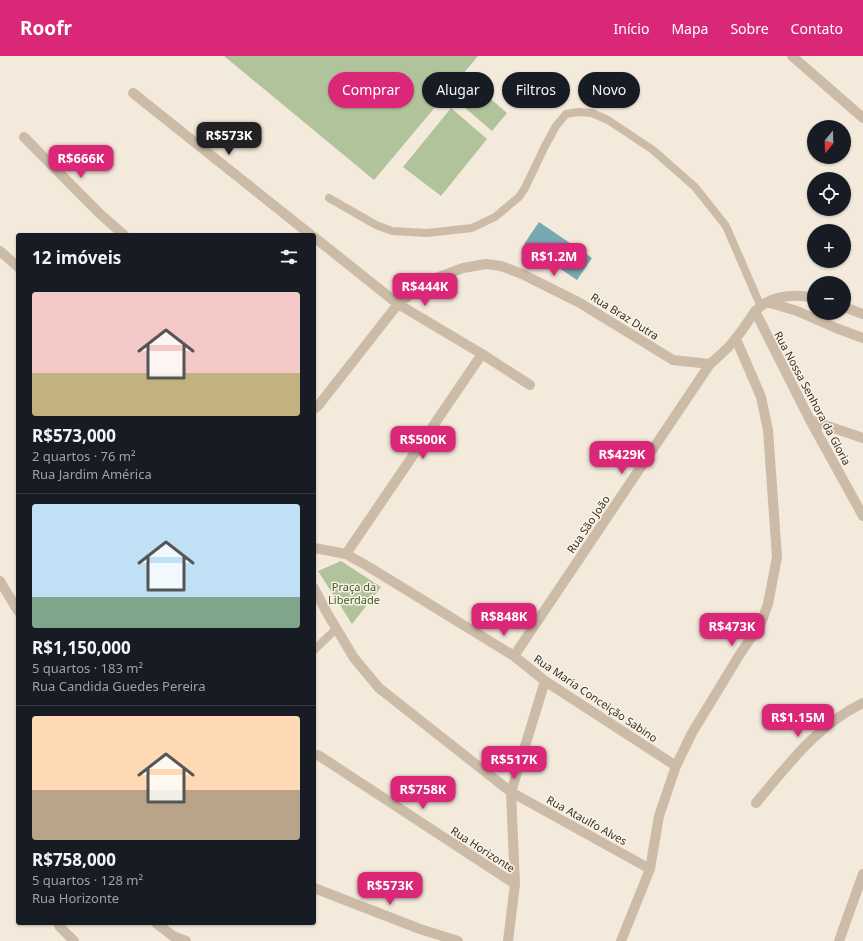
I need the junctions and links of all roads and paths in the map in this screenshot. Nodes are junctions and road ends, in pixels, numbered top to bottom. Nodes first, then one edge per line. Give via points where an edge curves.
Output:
1 (792, 56) edge
2 (133, 93) dead end
3 (863, 118) edge
4 (24, 137) dead end
5 (329, 198) dead end
6 (122, 233) edge
7 (308, 233) edge
8 (316, 239) edge
9 (0, 251) edge
10 (16, 265) edge
11 (807, 297) edge
12 (398, 304) junction
13 (761, 307) junction
14 (851, 310) edge
15 (863, 314) edge
16 (863, 338) edge
17 (736, 339) junction
18 (482, 354) junction
19 (710, 364) junction
20 (530, 385) dead end
21 (316, 405) edge
22 (810, 420) junction
23 (863, 438) edge
24 (863, 516) edge
25 (316, 548) edge
26 (346, 554) junction
27 (0, 581) edge
28 (316, 592) edge
29 (16, 608) edge
30 (336, 629) junction
31 (316, 648) edge
32 (514, 656) junction
33 (546, 680) junction
34 (863, 703) edge
35 (318, 755) dead end
36 (676, 766) junction
37 (511, 792) junction
38 (756, 803) dead end
39 (650, 869) junction
40 (863, 874) edge
41 (516, 884) junction
42 (316, 889) edge
43 (59, 925) edge
44 (159, 925) edge
45 (843, 939) edge
46 (74, 941) edge
47 (186, 941) edge
48 (458, 941) edge
49 (508, 941) edge
50 (620, 941) edge

1 - 3 street
2 - 7 street
4 - 6 street
5 - 13 lane via 376,225 392,231 427,233 472,228 495,218 519,197 556,126 566,114 592,113 608,120 654,150 695,187 726,226
8 - 12 street
9 - 10 street
11 - 13 street via 786,296
12 - 18 street
12 - 19 street, Rua Braz Dutra via 428,281 463,268 486,264 501,266 580,303 673,360
12 - 21 street, Rua Braz Dutra
13 - 16 street via 797,311
13 - 17 street, Rua São João
13 - 22 street, Rua Nossa Senhora da Gloria
14 - 15 street
17 - 19 street, Rua São João
17 - 36 street via 761,397 768,430 777,557 768,604 761,622 692,733
18 - 20 street
18 - 26 street
19 - 32 street, Rua São João
22 - 23 street
22 - 24 street, Rua Nossa Senhora da Gloria
25 - 26 street, Rua Maria Conceição Sabino
26 - 32 street, Rua Maria Conceição Sabino
27 - 29 street
28 - 30 street
30 - 31 lane
30 - 37 street, Rua Ataulfo Alves via 354,658 379,688
32 - 33 street, Rua Maria Conceição Sabino
33 - 36 street, Rua Maria Conceição Sabino
33 - 37 street
34 - 38 street via 831,722 795,756
35 - 41 street, Rua Horizonte
36 - 39 street via 660,816
37 - 39 street, Rua Ataulfo Alves
37 - 41 street
39 - 50 street
40 - 45 street
41 - 49 street
42 - 48 street
43 - 46 street
44 - 47 street via 173,936

